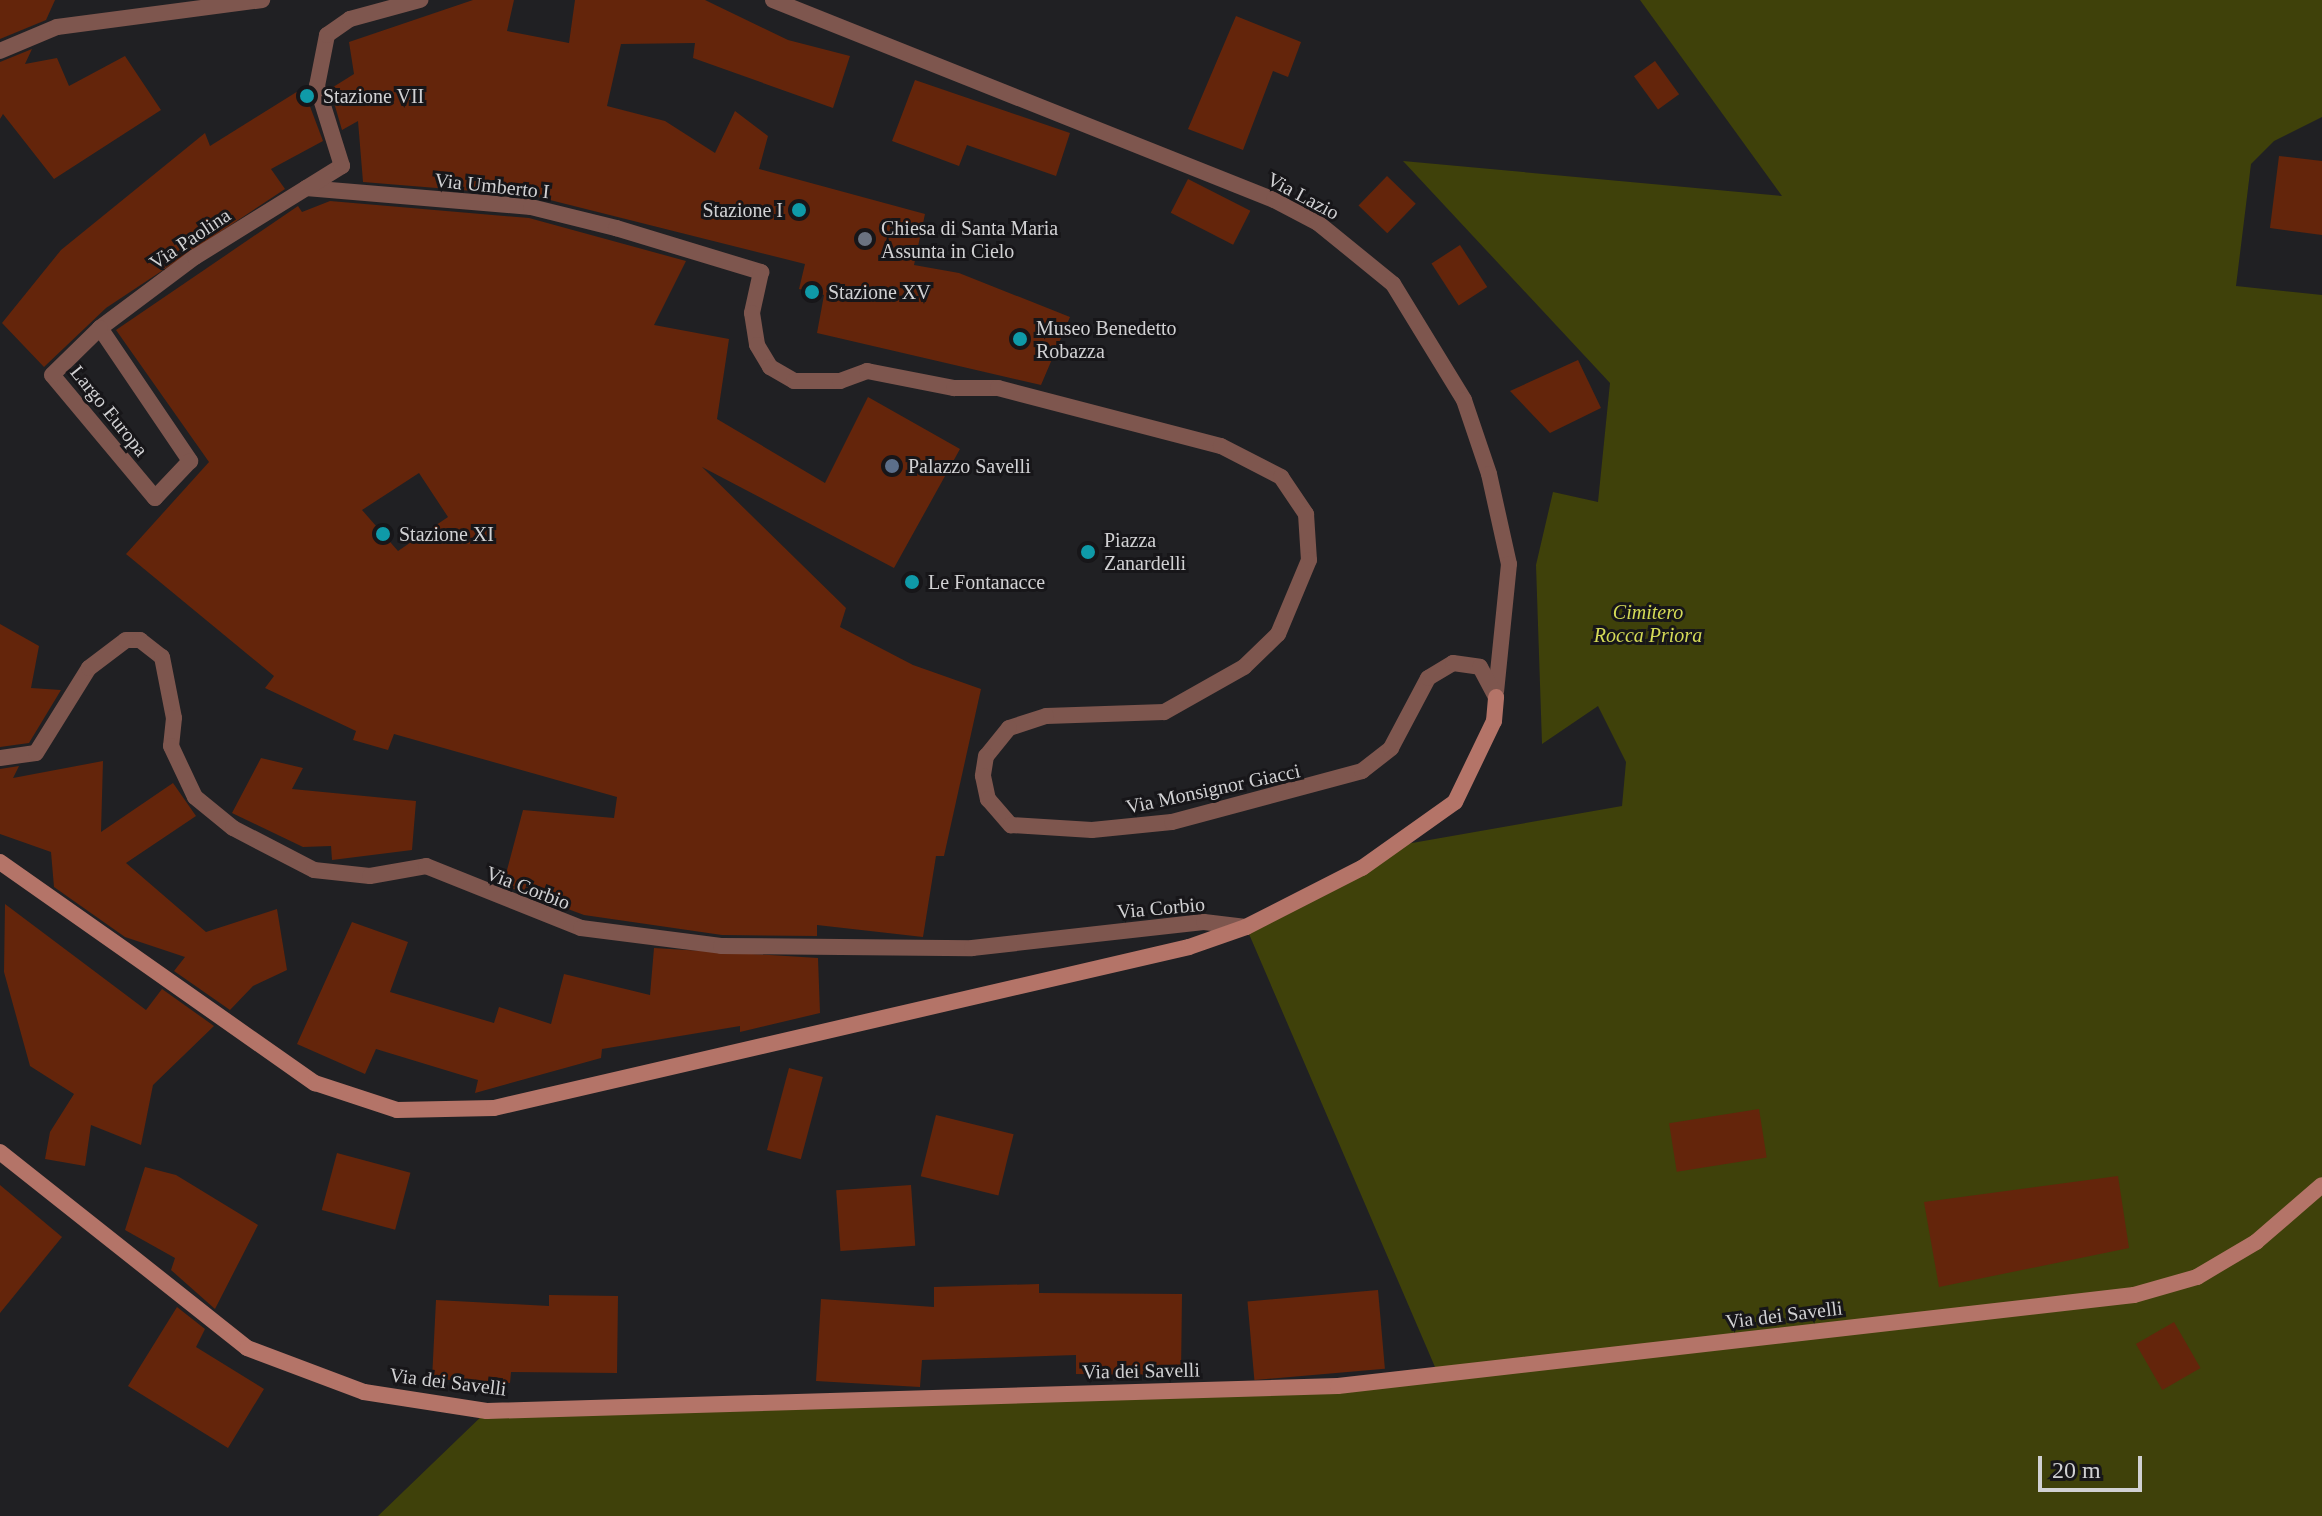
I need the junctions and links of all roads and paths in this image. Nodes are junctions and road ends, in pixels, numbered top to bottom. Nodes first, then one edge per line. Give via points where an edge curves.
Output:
1 (262, 0) edge
2 (420, 0) edge
3 (773, 0) edge
4 (0, 51) edge
5 (306, 188) junction
6 (100, 328) junction
7 (867, 371) joint
8 (1496, 697) junction
9 (0, 758) edge
10 (0, 862) edge
11 (1246, 927) junction
12 (0, 1152) edge
13 (2322, 1185) edge

1 - 4 street via 57,27
2 - 5 street, Via Paolina via 350,19 327,35 317,86 342,166
3 - 8 street, Via Lazio via 1274,200 1318,223 1393,284 1464,400 1489,474 1509,564
5 - 6 street, Via Paolina
5 - 7 street, Via Umberto I via 531,207 761,272 752,325 763,358 779,376 811,383
6 - 6 street, Largo Europa via 52,375 155,498 190,461
7 - 8 street, Via Monsignor Giacci via 954,388 998,388 1221,446 1281,477 1306,514 1309,560 1298,599 1278,634 1244,667 1164,712 1046,716 997,738 983,776 988,799 1011,825 1092,830 1172,822 1362,771 1391,748 1428,678 1453,663 1480,667
8 - 11 street via 1494,721 1455,802 1362,868
9 - 11 street, Via Corbio via 36,753 89,668 111,647 140,640 162,657 174,718 171,746 195,797 233,828 314,870 370,876 426,866 581,928 721,946 972,948 1204,922
10 - 11 street via 315,1083 397,1110 494,1108 1189,947
12 - 13 street, Via dei Savelli via 247,1348 364,1392 487,1411 1338,1386 2134,1295 2197,1277 2256,1242

